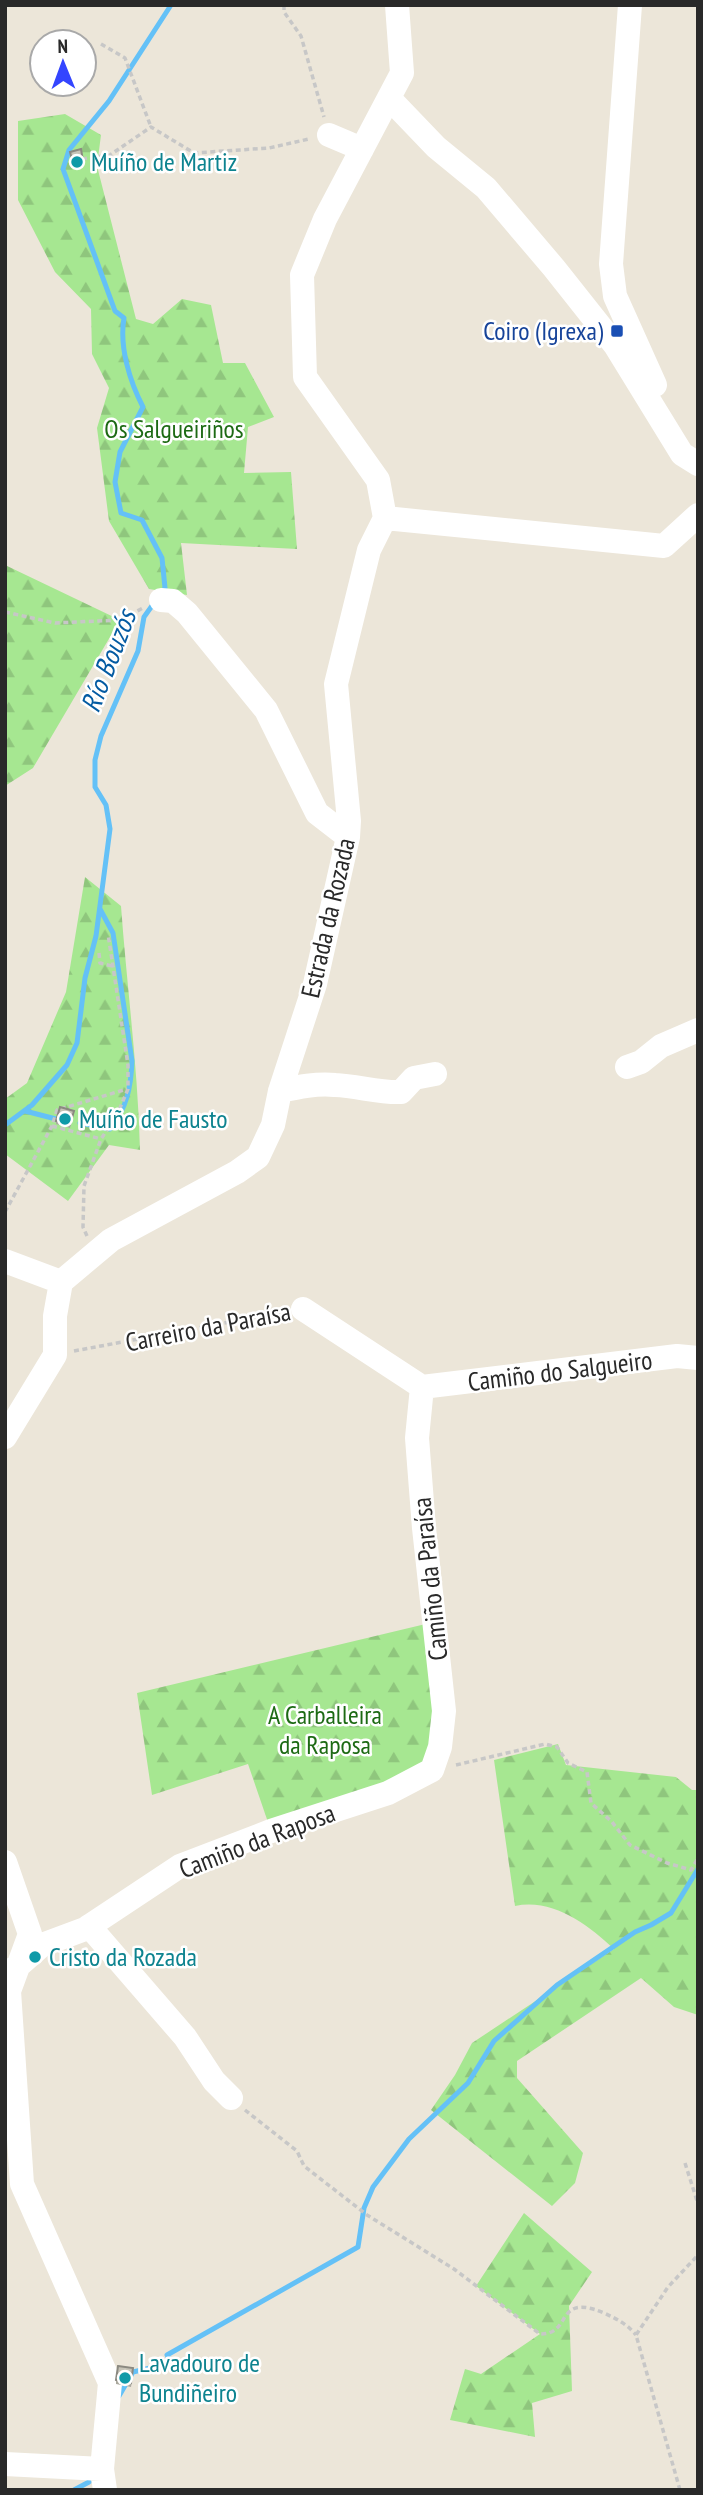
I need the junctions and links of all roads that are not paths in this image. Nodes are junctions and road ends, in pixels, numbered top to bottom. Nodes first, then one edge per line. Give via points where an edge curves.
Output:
1 (397, 5) edge
2 (630, 5) edge
3 (389, 98) junction
4 (329, 135) road end
5 (362, 149) junction
6 (698, 444) edge
7 (698, 464) edge
8 (698, 515) edge
9 (385, 518) junction
10 (154, 603) road end
11 (348, 837) junction
12 (698, 1030) edge
13 (627, 1067) dead end
14 (435, 1074) dead end
15 (280, 1091) junction
16 (5, 1261) edge
17 (61, 1282) junction
18 (303, 1309) road end
19 (698, 1358) edge
20 (422, 1387) junction
21 (5, 1437) edge
22 (432, 1770) joint
23 (5, 1862) edge
24 (89, 1926) junction
25 (11, 1970) edge
26 (231, 2098) road end
27 (5, 2464) edge
28 (103, 2479) edge

1 - 3 street via 402,72
2 - 6 street via 611,253 615,296 679,428
3 - 5 street
3 - 7 street via 436,147 486,188 615,345 682,454
4 - 5 street
5 - 9 street via 302,275 305,377 378,480
8 - 9 street via 664,546
9 - 11 street, Estrada da Rozada via 369,550 336,684
10 - 11 street via 173,601 187,613 266,710 317,813
11 - 15 street, Estrada da Rozada via 315,984
12 - 13 street
14 - 15 street via 414,1078 401,1092 380,1093 335,1084
15 - 17 street, Estrada da Rozada via 273,1125 258,1157 111,1240
16 - 17 street
17 - 21 street via 55,1355
18 - 20 street, Carreiro da Paraísa
19 - 20 street, Camiño do Salgueiro via 677,1356
20 - 22 street, Camiño da Paraísa via 417,1438 444,1711
22 - 24 street, Camiño da Raposa via 388,1793 180,1866
23 - 25 street via 30,1934
24 - 25 street, Camiño da Raposa via 42,1945
24 - 26 street
25 - 28 street via 22,2185 110,2384
27 - 28 street

